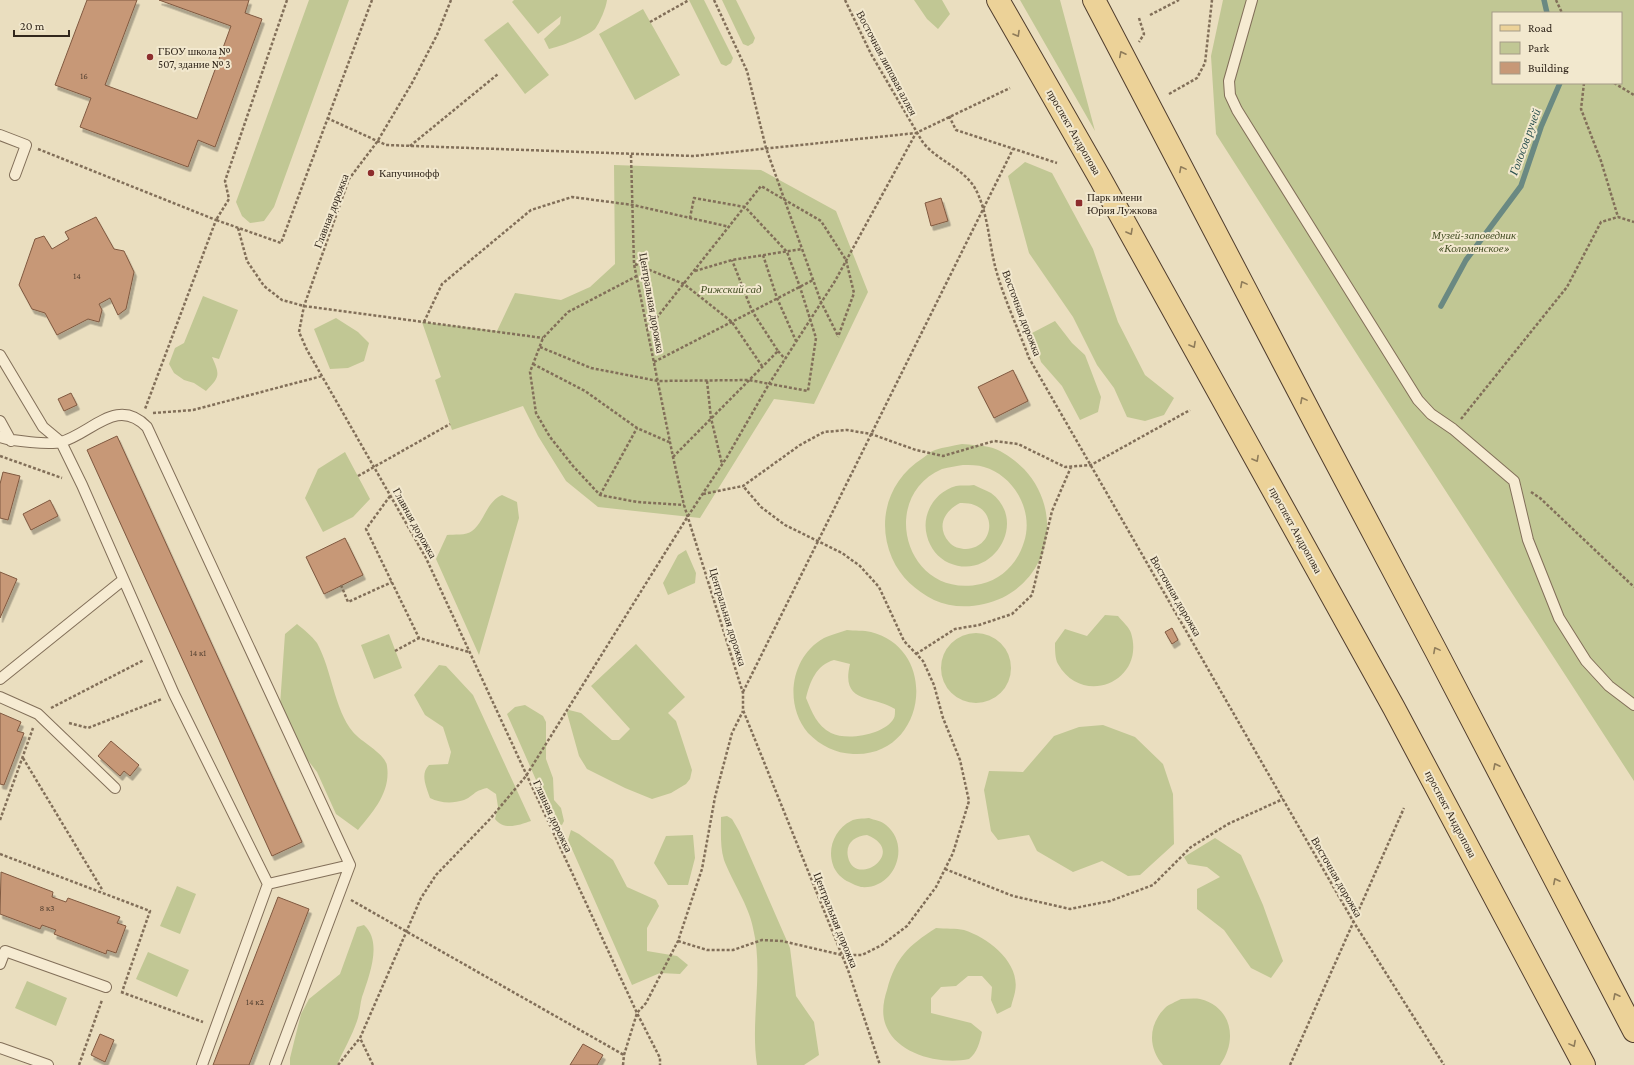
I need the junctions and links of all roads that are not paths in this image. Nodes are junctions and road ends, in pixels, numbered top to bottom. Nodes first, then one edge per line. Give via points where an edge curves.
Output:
1 (998, 0) edge
2 (1094, 0) edge
3 (1252, 0) edge
4 (0, 135) edge
5 (15, 175) dead end
6 (1, 360) edge
7 (0, 421) edge
8 (0, 437) edge
9 (11, 440) junction
10 (61, 442) junction
11 (123, 580) junction
12 (0, 679) edge
13 (0, 697) edge
14 (1634, 705) edge
15 (115, 788) dead end
16 (350, 865) junction
17 (268, 884) junction
18 (0, 964) edge
19 (106, 987) road end
20 (1634, 1031) edge
21 (0, 1048) edge
22 (48, 1065) edge
23 (202, 1065) edge
24 (275, 1065) edge
25 (1584, 1065) edge

1 -> 25 main road, проспект Андропова via 1101,180 1394,708
20 -> 2 main road
3 - 14 lane via 1229,81 1230,95 1237,110 1418,400 1431,414 1453,429 1514,481 1528,540 1559,618 1586,660 1609,686
4 - 5 lane via 26,145
6 - 10 lane via 44,427
7 - 9 lane
8 - 9 lane
9 - 10 lane
10 - 11 lane
10 - 16 lane via 117,414 142,417
11 - 12 lane
11 - 17 lane via 174,694
13 - 15 lane via 38,714
16 - 17 lane
16 - 24 lane
17 - 23 lane
18 - 19 lane via 5,951
21 - 22 lane

